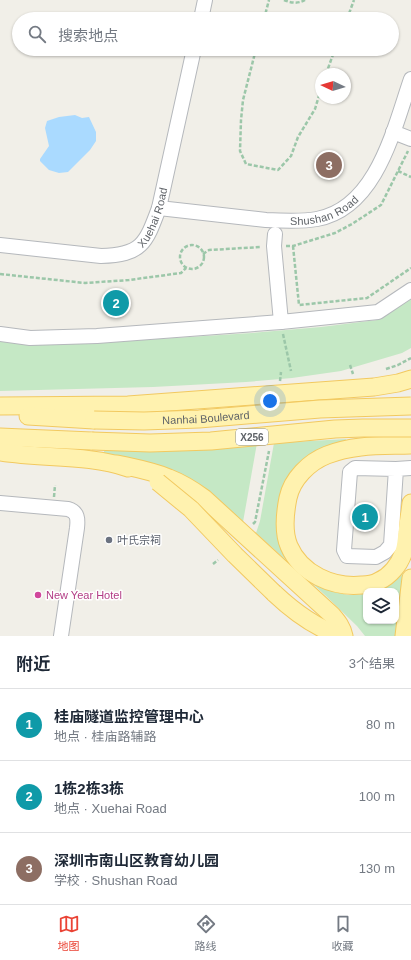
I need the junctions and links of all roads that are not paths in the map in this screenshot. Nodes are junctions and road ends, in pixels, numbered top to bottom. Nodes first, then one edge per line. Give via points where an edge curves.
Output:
1 (205, 0) edge
2 (202, 12) edge
3 (192, 56) edge
4 (411, 80) edge
5 (393, 132) junction
6 (411, 139) edge
7 (159, 208) junction
8 (275, 234) dead end
9 (0, 245) edge
10 (411, 290) edge
11 (281, 322) junction
12 (0, 334) edge
13 (411, 379) edge
14 (0, 406) edge
15 (411, 406) edge
16 (0, 413) edge
17 (411, 428) edge
18 (0, 437) edge
19 (411, 446) edge
20 (0, 452) edge
21 (117, 464) junction
22 (411, 468) edge
23 (396, 469) junction
24 (0, 503) edge
25 (411, 503) edge
26 (411, 578) edge
27 (344, 634) edge
28 (61, 636) edge
29 (404, 636) edge

1 - 2 street
3 - 7 street, Xuehai Road
4 - 5 street, Shushan Road
5 - 6 street
5 - 7 street, Shushan Road via 378,168 366,188 352,203 336,213 318,219 266,220
7 - 9 street, Xuehai Road via 143,243 123,254 100,256
8 - 11 street
10 - 11 street via 378,312
11 - 12 street via 97,336 30,338
13 - 14 main road via 374,387 190,401 128,405
15 - 16 main road, Nanhai Boulevard / X256, bridge via 320,409 144,421 51,418
17 - 18 main road, Nanhai Boulevard / X256, bridge via 363,428 211,441 150,443
19 - 25 main road via 352,447 315,460 299,476 289,494 286,512 289,546 309,572 328,582 357,586 379,582 394,569 403,554
20 - 21 main road
21 - 27 main road, bridge via 158,482 191,509 293,611 330,633
21 - 27 main road via 169,478 204,498 332,615
22 - 23 street
23 - 23 street via 355,468 350,472 344,550 348,556 376,557 391,545
24 - 28 street via 68,509 76,515 78,521
26 - 29 main road

